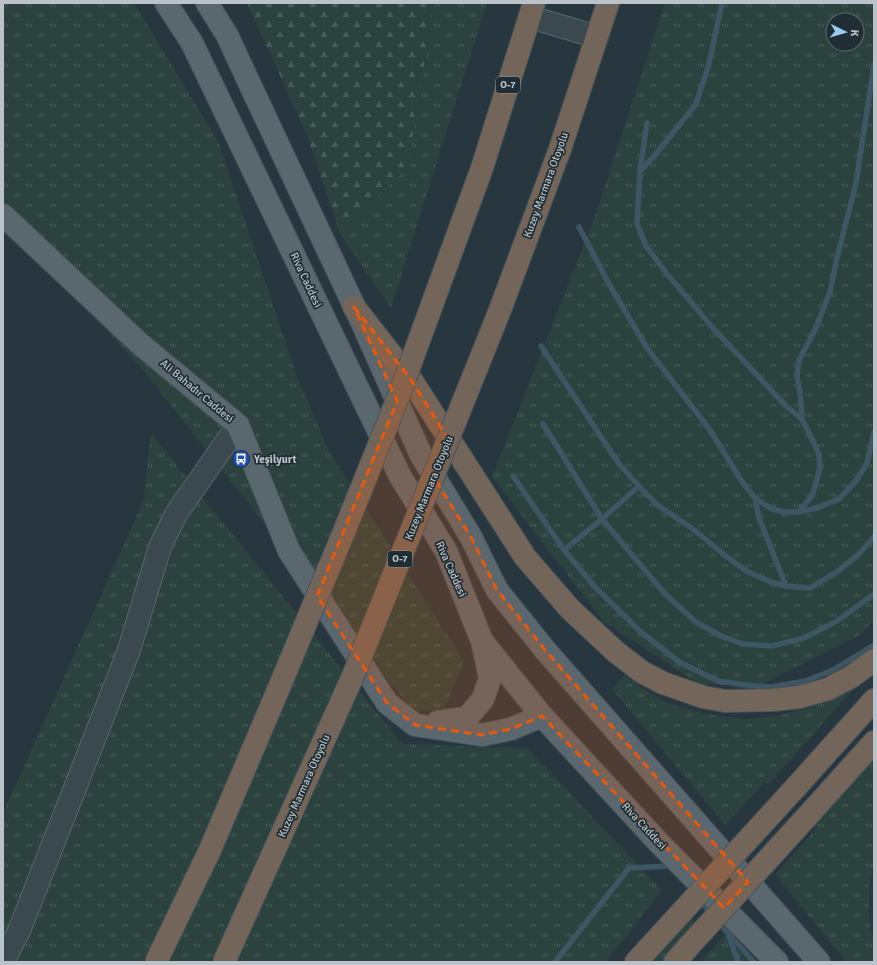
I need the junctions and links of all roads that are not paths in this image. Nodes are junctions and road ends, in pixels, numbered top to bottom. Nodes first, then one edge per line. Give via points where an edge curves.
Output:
1 (166, 3) edge
2 (207, 3) edge
3 (608, 3) edge
4 (527, 8) edge
5 (597, 36) junction
6 (3, 215) edge
7 (354, 307) junction
8 (238, 425) junction
9 (482, 641) junction
10 (874, 660) edge
11 (874, 700) edge
12 (542, 716) junction
13 (415, 725) junction
14 (874, 742) edge
15 (3, 961) edge
16 (156, 962) edge
17 (224, 962) edge
18 (636, 962) edge
19 (675, 962) edge
20 (777, 962) edge
21 (819, 962) edge

1 - 9 main road, Riva Caddesi via 192,43 400,476 446,551
2 - 7 main road via 227,35
3 - 5 highway, Kuzey Marmara Otoyolu / O-7
4 - 5 lane
4 - 16 highway, bridge via 482,168 400,395 210,850
5 - 17 highway, Kuzey Marmara Otoyolu / O-7, bridge via 560,149 500,310 353,676
6 - 8 main road, Ali Bahadır Caddesi via 139,343
7 - 10 highway via 412,381 525,557 575,614 642,672 663,683 703,697 725,701 773,700 800,697 828,689 851,677
7 - 21 main road via 421,455 471,537 497,590 546,651
8 - 13 main road, Ali Bahadır Caddesi via 289,552 386,703
8 - 15 lane via 176,514 160,547 129,650 19,931
9 - 12 main road, Riva Caddesi
9 - 13 main road via 490,678 483,699 467,718
11 - 18 highway, bridge
12 - 13 main road via 511,729 482,735
12 - 20 main road, Riva Caddesi via 659,843
14 - 19 highway, bridge

